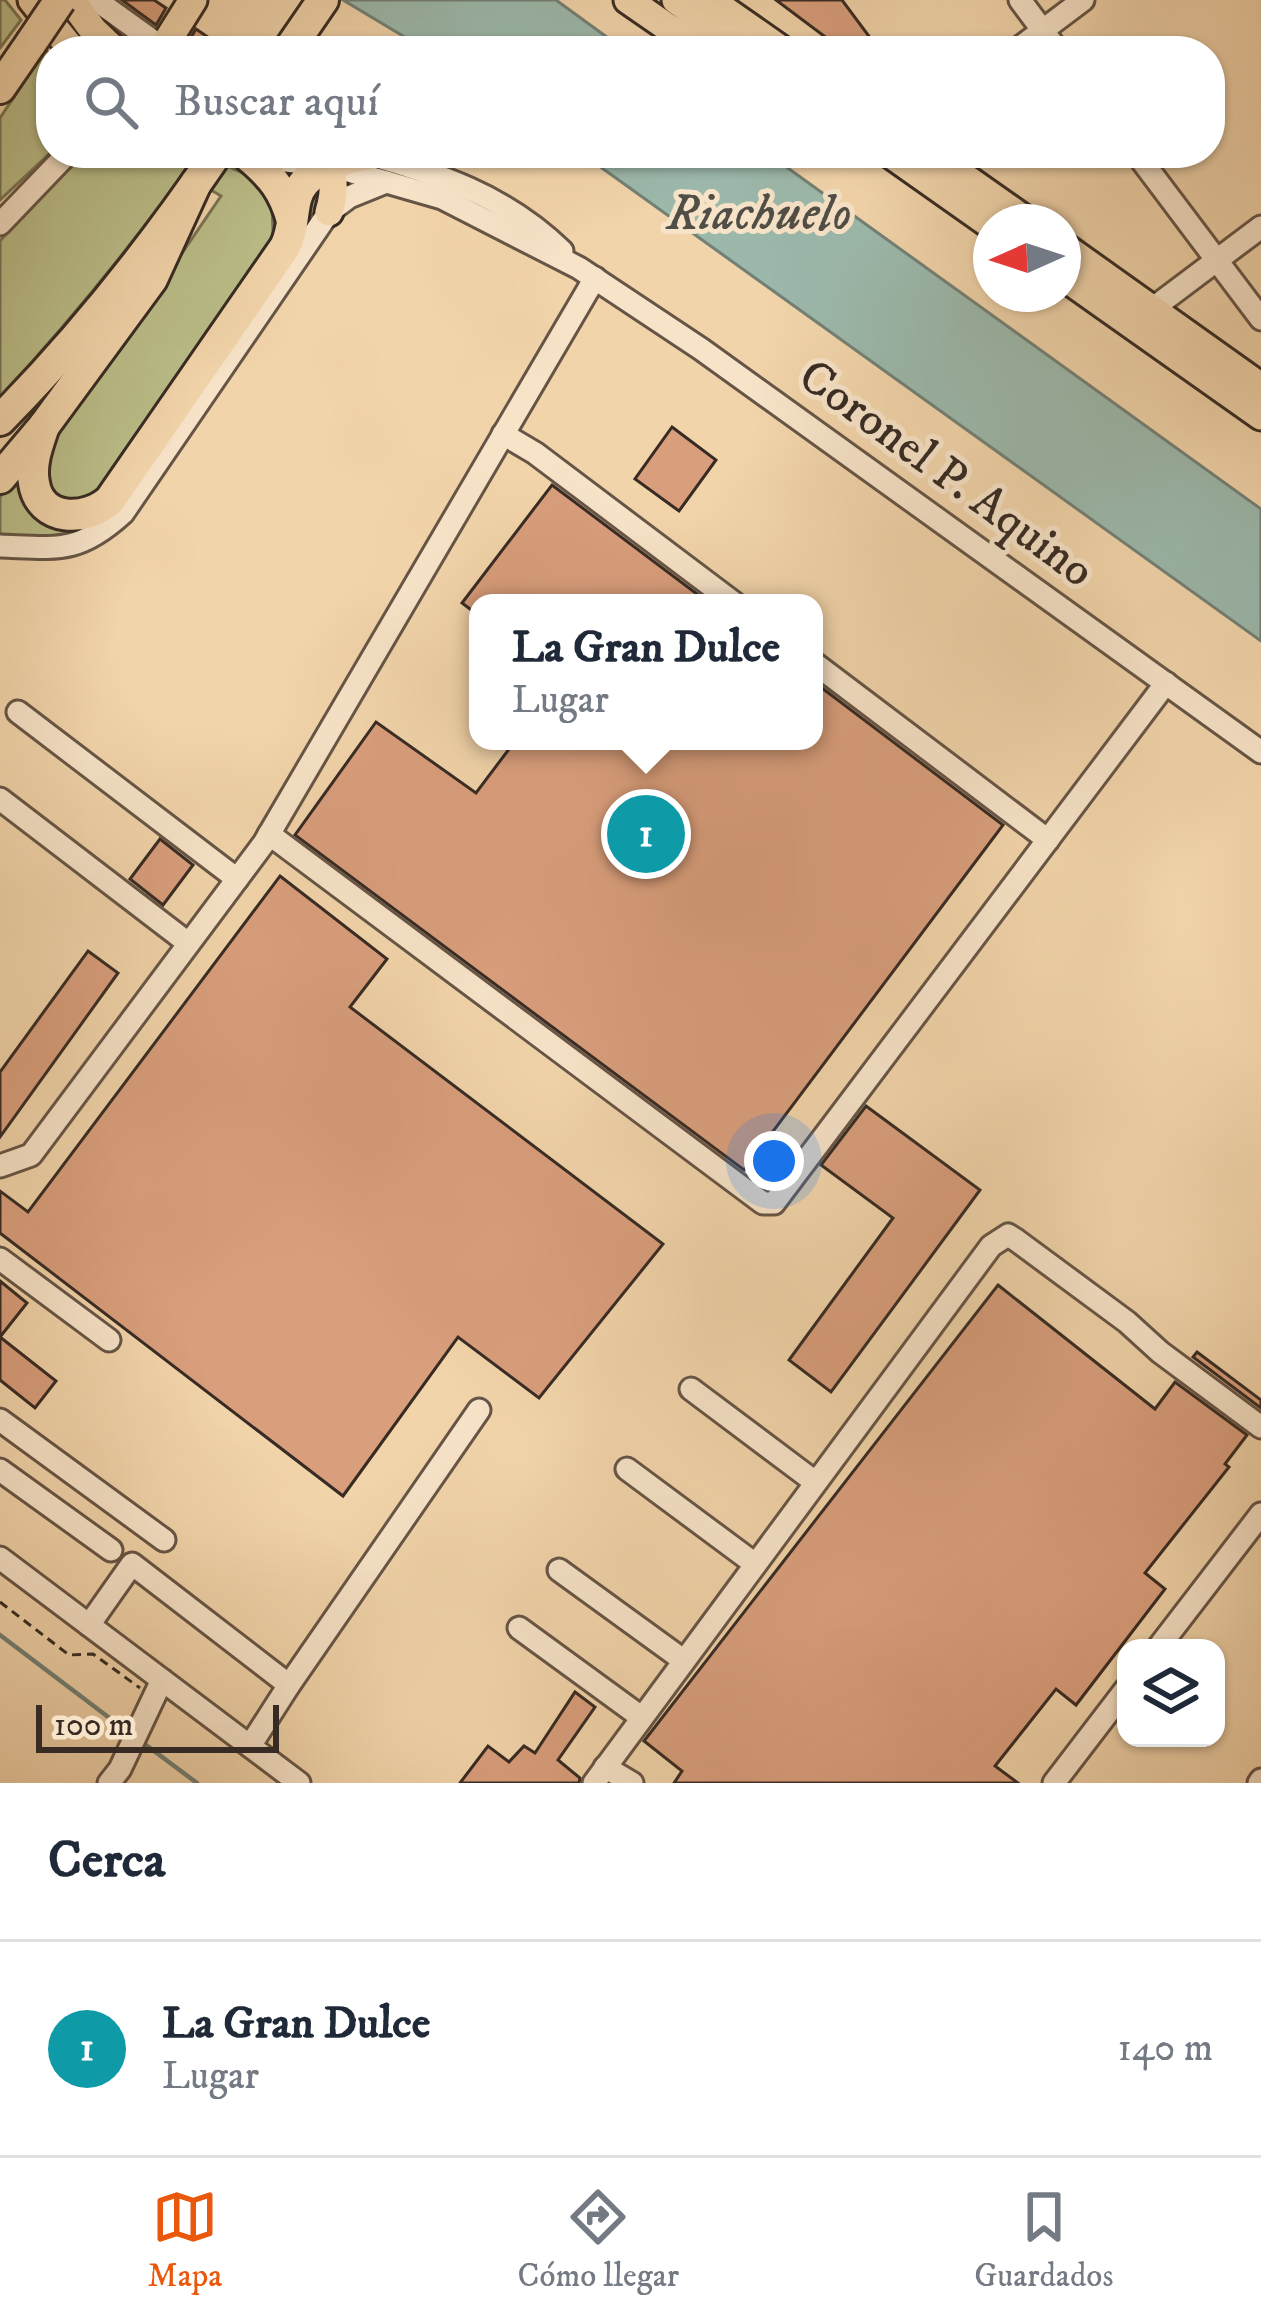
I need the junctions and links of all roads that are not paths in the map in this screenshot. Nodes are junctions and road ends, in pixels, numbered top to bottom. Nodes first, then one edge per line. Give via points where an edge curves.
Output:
1 (32, 0) edge
2 (60, 0) edge
3 (71, 0) edge
4 (96, 0) edge
5 (193, 0) edge
6 (323, 0) edge
7 (628, 0) edge
8 (676, 0) edge
9 (710, 0) edge
10 (1020, 0) edge
11 (1083, 0) edge
12 (1042, 30) junction
13 (61, 36) edge
14 (98, 36) edge
15 (146, 36) edge
16 (167, 36) edge
17 (298, 36) edge
18 (685, 36) edge
19 (726, 36) edge
20 (762, 36) edge
21 (1034, 36) edge
22 (1047, 36) edge
23 (4, 80) edge
24 (54, 168) edge
25 (218, 168) edge
26 (219, 168) edge
27 (234, 168) edge
28 (318, 168) edge
29 (329, 168) edge
30 (350, 168) edge
31 (419, 168) edge
32 (909, 168) edge
33 (951, 168) edge
34 (1147, 168) edge
35 (386, 182) junction
36 (1002, 204) edge
37 (329, 212) junction
38 (973, 212) edge
39 (292, 221) junction
40 (0, 224) edge
41 (1261, 227) edge
42 (1081, 259) edge
43 (1216, 260) junction
44 (587, 273) junction
45 (1081, 289) edge
46 (1152, 309) junction
47 (1261, 319) edge
48 (1261, 387) edge
49 (1261, 416) edge
50 (0, 420) edge
51 (44, 426) junction
52 (503, 434) junction
53 (0, 478) edge
54 (0, 546) edge
55 (722, 594) edge
56 (823, 670) edge
57 (1166, 683) junction
58 (18, 712) dead end
59 (1261, 752) edge
60 (0, 799) edge
61 (269, 833) junction
62 (1048, 839) junction
63 (237, 879) junction
64 (188, 944) junction
65 (0, 1166) edge
66 (0, 1259) edge
67 (110, 1340) dead end
68 (691, 1389) dead end
69 (479, 1410) dead end
70 (1261, 1427) edge
71 (3, 1430) edge
72 (628, 1469) dead end
73 (0, 1470) edge
74 (815, 1482) junction
75 (1261, 1514) edge
76 (164, 1540) dead end
77 (111, 1550) dead end
78 (0, 1558) edge
79 (754, 1564) junction
80 (559, 1570) dead end
81 (89, 1625) junction
82 (519, 1628) dead end
83 (1165, 1639) edge
84 (683, 1660) junction
85 (289, 1684) junction
86 (158, 1689) junction
87 (1117, 1701) edge
88 (641, 1717) junction
89 (250, 1746) junction
90 (600, 1775) edge
91 (119, 1778) edge
92 (299, 1783) edge
93 (632, 1783) edge
94 (1054, 1783) edge

1 - 13 main road
2 - 23 highway, bridge
3 - 14 main road
4 - 15 street
5 - 16 main road
6 - 17 highway
7 - 18 main road
8 - 19 main road
9 - 20 main road
10 - 12 street
11 - 12 street
12 - 21 street
12 - 22 street
24 - 40 street
25 - 50 highway
26 - 51 highway via 152,278
27 - 39 highway via 281,188
28 - 39 highway via 299,190
29 - 37 main road
30 - 35 street, Coronel P. Aquino
31 - 44 street, Coronel P. Aquino via 506,206
32 - 38 main road
33 - 36 main road
34 - 43 street
35 - 37 street
35 - 44 street, Coronel P. Aquino via 466,208
37 - 54 street via 123,513 81,544
39 - 51 highway via 285,247 99,509 72,515 38,497 33,471
41 - 43 street
42 - 46 main road
43 - 46 street
43 - 47 street
44 - 52 street
44 - 57 street, Coronel P. Aquino
45 - 49 main road
46 - 48 main road
51 - 53 highway
52 - 55 street
52 - 61 street
56 - 62 street
57 - 59 street, Coronel P. Aquino
57 - 62 street
58 - 63 street
60 - 64 street
61 - 62 street via 763,1203 773,1203
61 - 63 street
63 - 64 street
64 - 65 street via 31,1155
66 - 67 street
68 - 74 street
69 - 85 street
70 - 74 street via 1008,1235 991,1246
71 - 76 street
72 - 79 street
73 - 77 street
74 - 79 street
75 - 83 street
78 - 81 street
79 - 84 street
80 - 84 street
81 - 85 street via 132,1564
81 - 86 street
82 - 88 street
84 - 88 street
85 - 89 street
86 - 89 street
86 - 91 street
87 - 94 street
88 - 90 street
89 - 92 street
90 - 93 street

